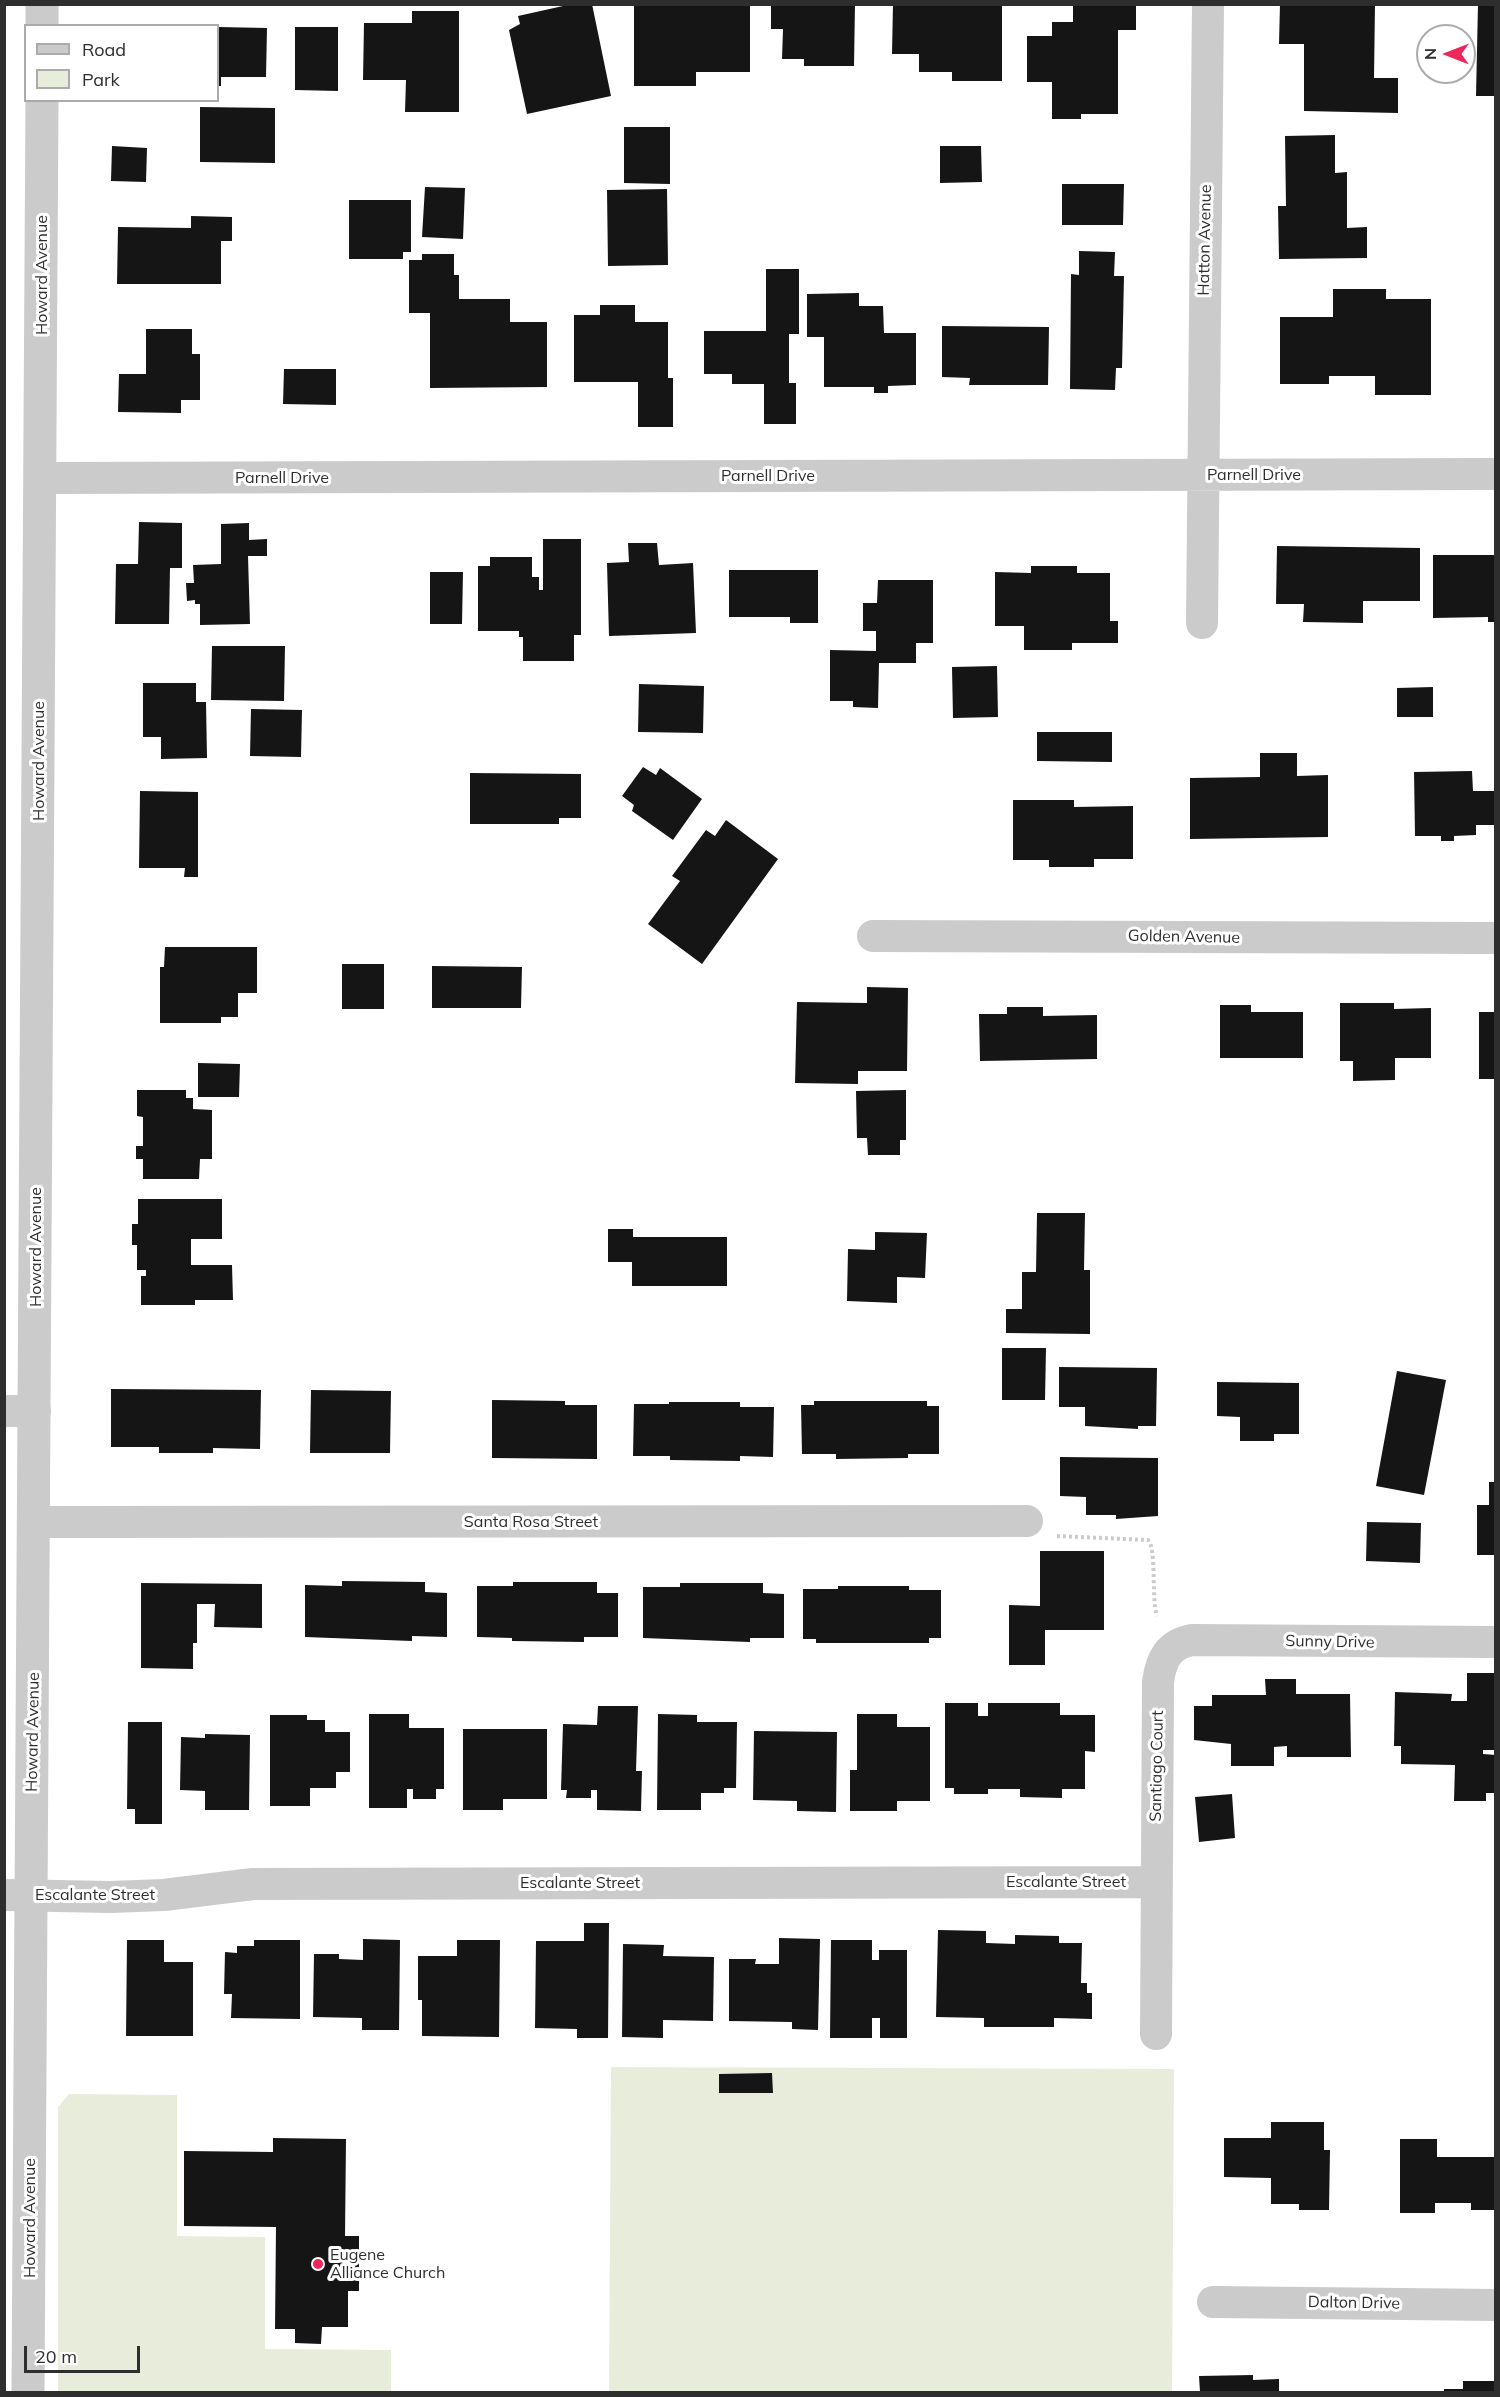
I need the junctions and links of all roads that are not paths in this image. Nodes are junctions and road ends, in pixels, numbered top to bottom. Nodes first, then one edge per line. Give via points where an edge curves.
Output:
1 (42, 4) edge
2 (1208, 4) edge
3 (42, 24) edge
4 (42, 102) edge
5 (1496, 474) edge
6 (1203, 475) junction
7 (41, 478) junction
8 (1202, 623) dead end
9 (873, 936) dead end
10 (1496, 938) edge
11 (20, 1411) edge
12 (1027, 1521) road end
13 (36, 1522) junction
14 (1496, 1642) edge
15 (1168, 1651) joint
16 (1156, 1882) junction
17 (18, 1895) edge
18 (1156, 2034) dead end
19 (1213, 2302) dead end
20 (1496, 2305) edge
21 (28, 2392) edge

1 - 3 street
2 - 6 street, Hatton Avenue
4 - 7 street, Howard Avenue
5 - 6 street, Parnell Drive
6 - 7 street, Parnell Drive
6 - 8 street, Hatton Avenue
7 - 11 street, Howard Avenue
9 - 10 street, Golden Avenue
11 - 13 street, Howard Avenue
12 - 13 street, Santa Rosa Street
13 - 17 street, Howard Avenue
14 - 15 street, Sunny Drive via 1192,1640
15 - 16 street, Santiago Court via 1158,1682
16 - 17 street, Escalante Street via 253,1884 164,1895
16 - 18 street, Santiago Court
17 - 21 street, Howard Avenue
19 - 20 street, Dalton Drive

